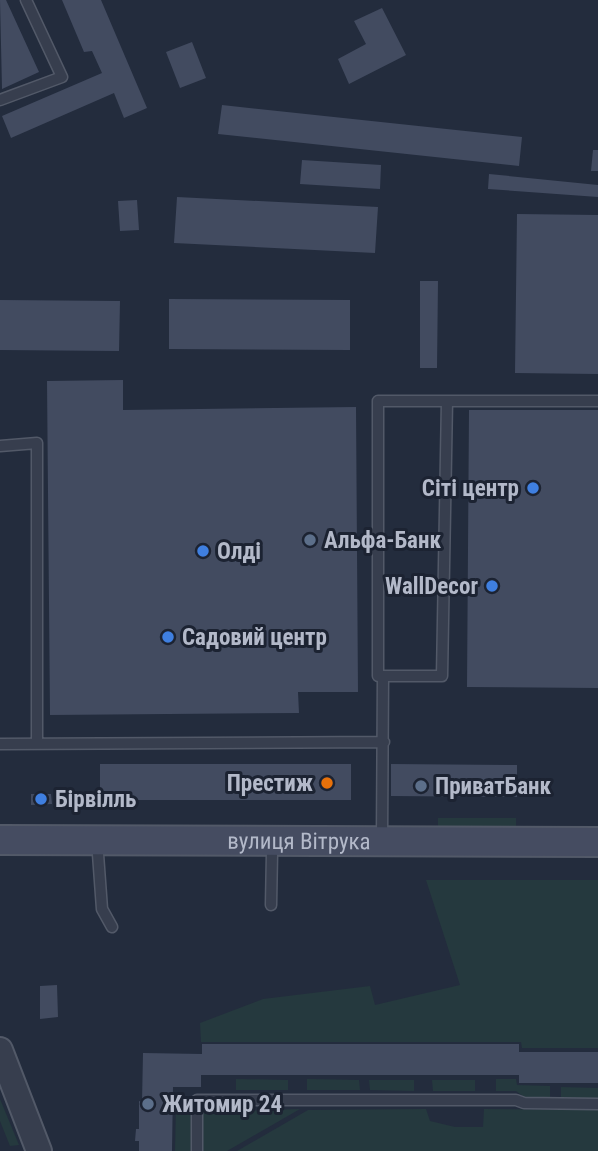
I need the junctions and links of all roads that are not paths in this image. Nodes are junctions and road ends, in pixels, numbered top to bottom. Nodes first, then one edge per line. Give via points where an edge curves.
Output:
1 (26, 0) edge
2 (0, 100) edge
3 (447, 401) junction
4 (598, 401) edge
5 (0, 446) edge
6 (383, 676) junction
7 (384, 742) junction
8 (0, 744) edge
9 (37, 744) junction
10 (0, 840) edge
11 (598, 842) edge
12 (382, 848) junction
13 (272, 853) junction
14 (598, 853) edge
15 (0, 854) edge
16 (98, 854) junction
17 (271, 905) dead end
18 (112, 927) dead end
19 (0, 1050) edge
20 (598, 1104) edge
21 (39, 1151) edge
22 (197, 1151) edge

1 - 2 lane via 62,77
3 - 4 lane
3 - 6 lane via 442,676
3 - 6 lane via 378,401 378,676
5 - 9 lane via 37,443
6 - 7 lane
7 - 9 lane
7 - 12 lane
8 - 9 lane
10 - 12 main road, вулиця Вітрука
11 - 12 main road, вулиця Вітрука
12 - 13 main road, вулиця Вітрука
12 - 14 main road, вулиця Вітрука
13 - 16 main road, вулиця Вітрука
13 - 17 lane
15 - 16 main road, вулиця Вітрука
16 - 18 lane via 102,909
19 - 21 street
20 - 22 lane via 197,1100

